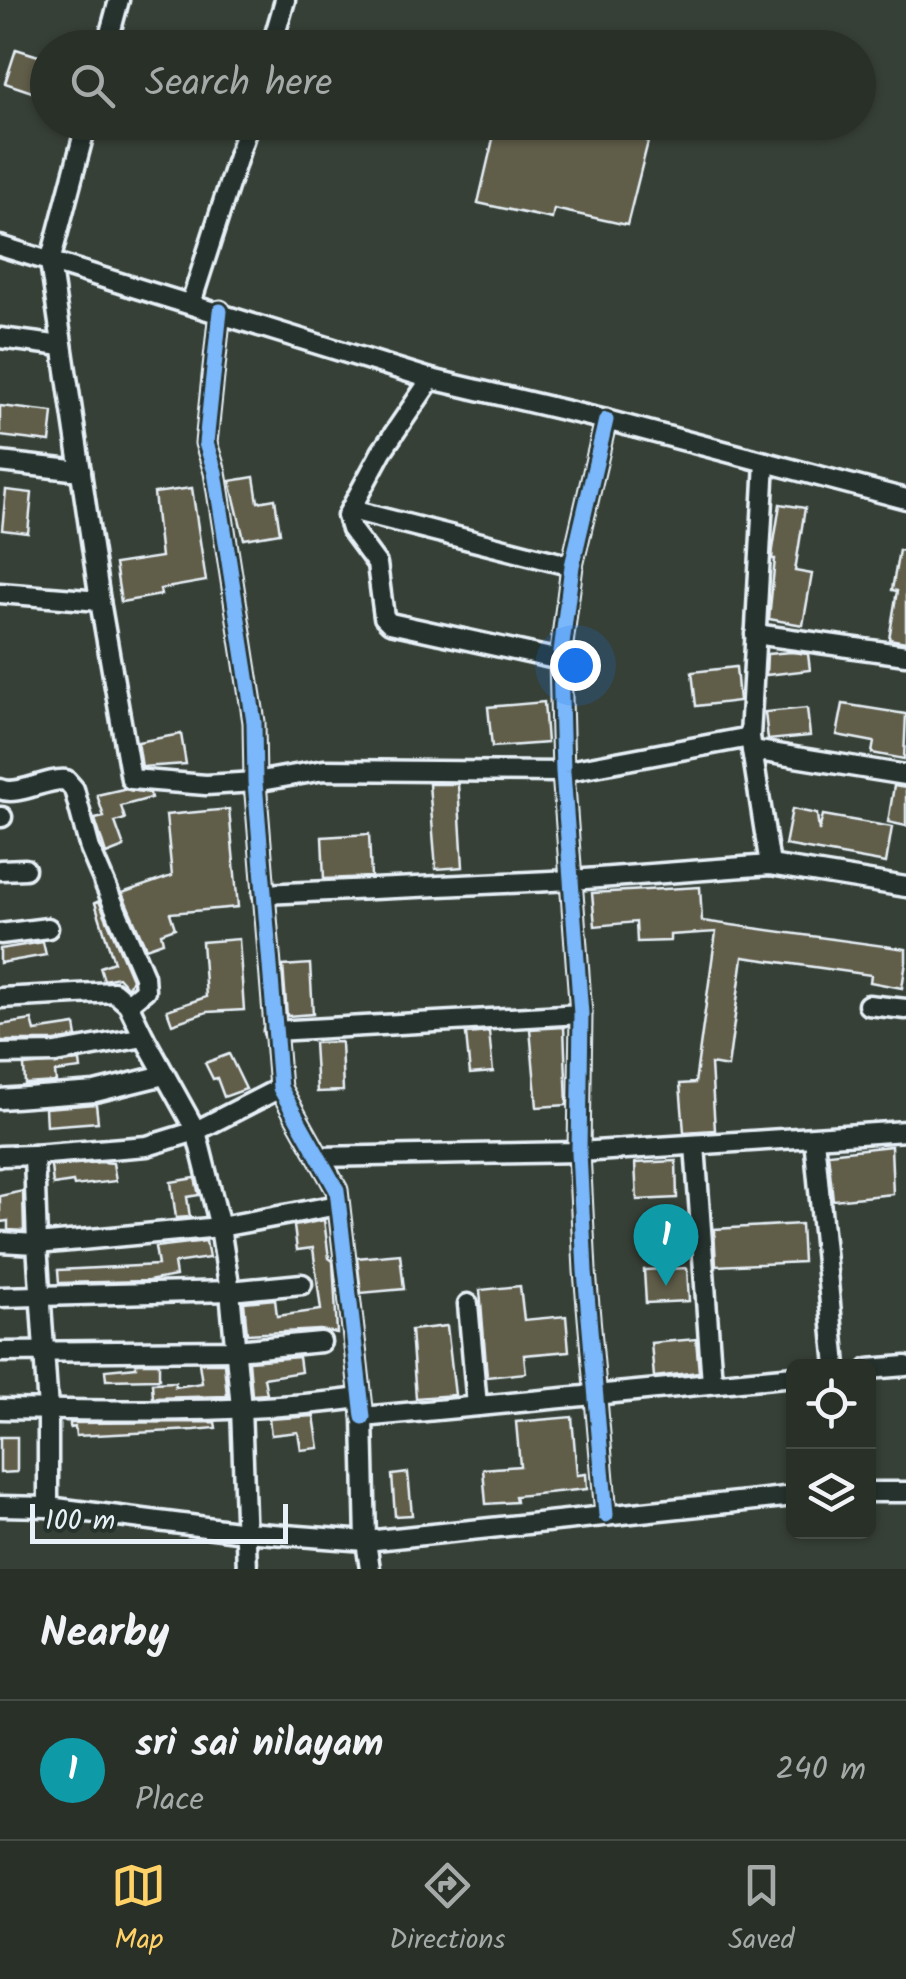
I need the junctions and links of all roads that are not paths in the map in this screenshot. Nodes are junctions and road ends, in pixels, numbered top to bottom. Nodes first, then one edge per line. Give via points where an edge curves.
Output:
1 (119, 0) edge
2 (285, 0) edge
3 (111, 30) edge
4 (276, 30) edge
5 (81, 140) edge
6 (243, 140) edge
7 (0, 246) edge
8 (50, 262) junction
9 (192, 303) junction
10 (220, 311) junction
11 (0, 338) edge
12 (62, 346) junction
13 (432, 379) junction
14 (606, 420) junction
15 (0, 462) edge
16 (765, 462) junction
17 (81, 471) junction
18 (906, 499) edge
19 (350, 510) junction
20 (572, 566) junction
21 (0, 593) edge
22 (100, 601) junction
23 (754, 634) junction
24 (906, 655) edge
25 (560, 660) junction
26 (751, 744) junction
27 (563, 772) junction
28 (906, 775) edge
29 (255, 782) junction
30 (0, 789) edge
31 (770, 864) junction
32 (25, 869) dead end
33 (0, 870) edge
34 (572, 880) junction
35 (906, 888) edge
36 (263, 894) junction
37 (48, 928) dead end
38 (0, 934) edge
39 (0, 998) edge
40 (128, 1004) junction
41 (868, 1005) dead end
42 (906, 1009) edge
43 (581, 1014) junction
44 (274, 1031) junction
45 (144, 1037) junction
46 (0, 1054) edge
47 (164, 1074) junction
48 (280, 1088) junction
49 (0, 1099) edge
50 (906, 1130) edge
51 (196, 1131) junction
52 (814, 1138) junction
53 (695, 1146) junction
54 (579, 1152) junction
55 (0, 1156) edge
56 (34, 1156) junction
57 (319, 1156) junction
58 (338, 1205) junction
59 (220, 1227) junction
60 (0, 1242) edge
61 (37, 1244) junction
62 (302, 1284) dead end
63 (230, 1291) junction
64 (0, 1297) edge
65 (40, 1298) junction
66 (468, 1304) dead end
67 (321, 1342) dead end
68 (44, 1350) junction
69 (236, 1350) junction
70 (0, 1352) edge
71 (835, 1359) edge
72 (906, 1366) edge
73 (876, 1368) edge
74 (786, 1377) edge
75 (712, 1383) junction
76 (598, 1394) junction
77 (477, 1406) junction
78 (241, 1408) junction
79 (361, 1408) junction
80 (0, 1409) edge
81 (48, 1410) junction
82 (876, 1492) edge
83 (906, 1492) edge
84 (786, 1497) edge
85 (0, 1506) edge
86 (48, 1507) junction
87 (606, 1516) junction
88 (245, 1532) junction
89 (366, 1541) junction
90 (246, 1569) edge
91 (370, 1569) edge

1 - 3 street
2 - 4 street
5 - 8 street
6 - 9 street
7 - 8 street
8 - 9 street
8 - 12 street
9 - 10 street
10 - 13 street
10 - 29 street via 206,442 254,722
11 - 12 street
12 - 17 street
13 - 14 street
13 - 19 street
14 - 16 street
14 - 20 street
15 - 17 street
16 - 18 street
16 - 23 street
17 - 22 street
19 - 20 street
19 - 25 street via 348,524 377,564 390,624
20 - 25 street
21 - 22 street
22 - 29 street via 131,780
23 - 24 street
23 - 26 street
25 - 27 street
26 - 27 street
26 - 28 street
26 - 31 street
27 - 29 street via 324,770
27 - 34 street
29 - 36 street
30 - 40 street via 53,778 74,788 90,849 144,976 145,990
31 - 34 street
31 - 35 street
32 - 33 street
34 - 36 street
34 - 43 street
36 - 44 street
37 - 38 street
39 - 40 street via 114,992
40 - 45 street
41 - 42 street
43 - 44 street
43 - 54 street
44 - 48 street
45 - 46 street via 56,1053
45 - 47 street
47 - 49 street via 95,1092
47 - 51 street
48 - 51 street
48 - 57 street
50 - 52 street
51 - 56 street via 148,1146
51 - 59 street
52 - 53 street
52 - 71 street
53 - 54 street
53 - 75 street
54 - 57 street
54 - 76 street
55 - 56 street
56 - 61 street
57 - 58 street
58 - 59 street
58 - 79 street
59 - 61 street
59 - 63 street
60 - 61 street
61 - 65 street
62 - 63 street
63 - 65 street
63 - 69 street
64 - 65 street
65 - 68 street
66 - 77 street
67 - 69 street
68 - 69 street
68 - 70 street
68 - 81 street
69 - 78 street
72 - 73 street
74 - 75 street
75 - 76 street
76 - 77 street
76 - 87 street
77 - 79 street
78 - 79 street
78 - 81 street
78 - 88 street
79 - 89 street
80 - 81 street
81 - 86 street
82 - 83 street
84 - 87 street
85 - 86 street
86 - 88 street
87 - 89 street
88 - 89 street
88 - 90 street
89 - 91 street

